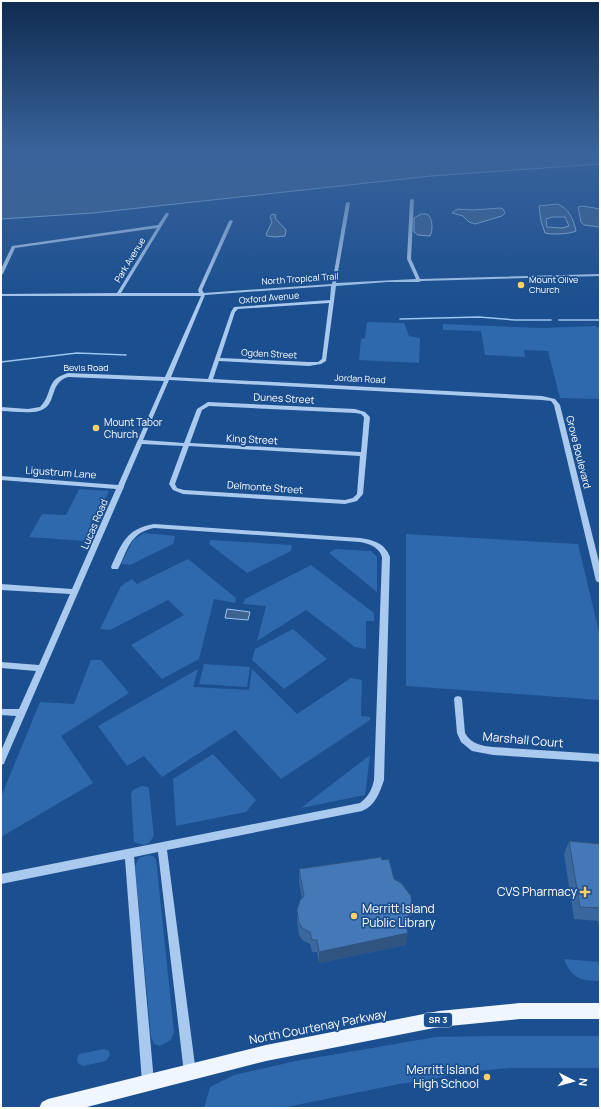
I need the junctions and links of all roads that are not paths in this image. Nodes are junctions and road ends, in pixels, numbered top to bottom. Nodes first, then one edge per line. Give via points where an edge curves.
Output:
1 (412, 200) dead end
2 (348, 203) dead end
3 (168, 214) dead end
4 (231, 221) dead end
5 (160, 226) junction
6 (1, 274) edge
7 (600, 275) edge
8 (419, 280) junction
9 (334, 284) junction
10 (202, 294) junction
11 (1, 295) edge
12 (118, 295) junction
13 (332, 301) junction
14 (218, 360) junction
15 (167, 379) junction
16 (210, 380) junction
17 (553, 400) joint
18 (1, 409) edge
19 (139, 442) junction
20 (187, 444) junction
21 (364, 454) junction
22 (1, 478) edge
23 (121, 487) junction
24 (597, 553) edge
25 (116, 566) dead end
26 (600, 581) edge
27 (1, 587) edge
28 (75, 592) junction
29 (1, 664) edge
30 (42, 668) junction
31 (458, 698) dead end
32 (1, 712) edge
33 (22, 713) junction
34 (600, 758) edge
35 (1, 761) edge
36 (162, 846) junction
37 (129, 853) junction
38 (1, 879) edge
39 (600, 1011) edge
40 (190, 1073) junction
41 (148, 1084) junction
42 (48, 1108) edge

1 - 8 street via 409,259
2 - 9 street
3 - 5 street, Park Avenue
4 - 10 street, Lucas Road via 200,290
5 - 6 street via 13,247
5 - 12 street, Park Avenue
7 - 8 street, North Tropical Trail
8 - 9 street, North Tropical Trail
9 - 10 street, North Tropical Trail
9 - 13 street
10 - 12 street, North Tropical Trail
10 - 15 street, Lucas Road
11 - 12 street, North Tropical Trail
13 - 14 street, Oxford Avenue via 236,308
13 - 14 street, Ogden Street via 325,357 319,363
14 - 16 street, Oxford Avenue
15 - 16 street, Jordan Road
15 - 18 street, Bevis Road via 68,375 56,380 42,408
15 - 19 street, Lucas Road
16 - 17 street, Jordan Road
17 - 24 street, Grove Boulevard via 557,405
19 - 20 street, King Street
19 - 23 street, Lucas Road
20 - 21 street, King Street
20 - 21 street, Dunes Street via 200,408 204,405 355,411 367,417
20 - 21 street, Delmonte Street via 172,484 175,490 345,502 355,500 360,494
22 - 23 street, Ligustrum Lane
23 - 28 street, Lucas Road
24 - 26 street, Grove Boulevard
25 - 36 street via 132,535 154,526 361,540 377,545 385,552 379,780 371,799 362,807
27 - 28 street
28 - 30 street, Lucas Road
29 - 30 street
30 - 33 street, Lucas Road
31 - 34 street, Marshall Court via 461,733 475,748
32 - 33 street
33 - 35 street, Lucas Road
36 - 37 street
36 - 40 street
37 - 38 street
37 - 41 street
39 - 40 main road, North Courtenay Parkway / SR 3 via 520,1011 439,1020 266,1053
40 - 41 main road, North Courtenay Parkway / SR 3
41 - 42 main road, North Courtenay Parkway / SR 3

